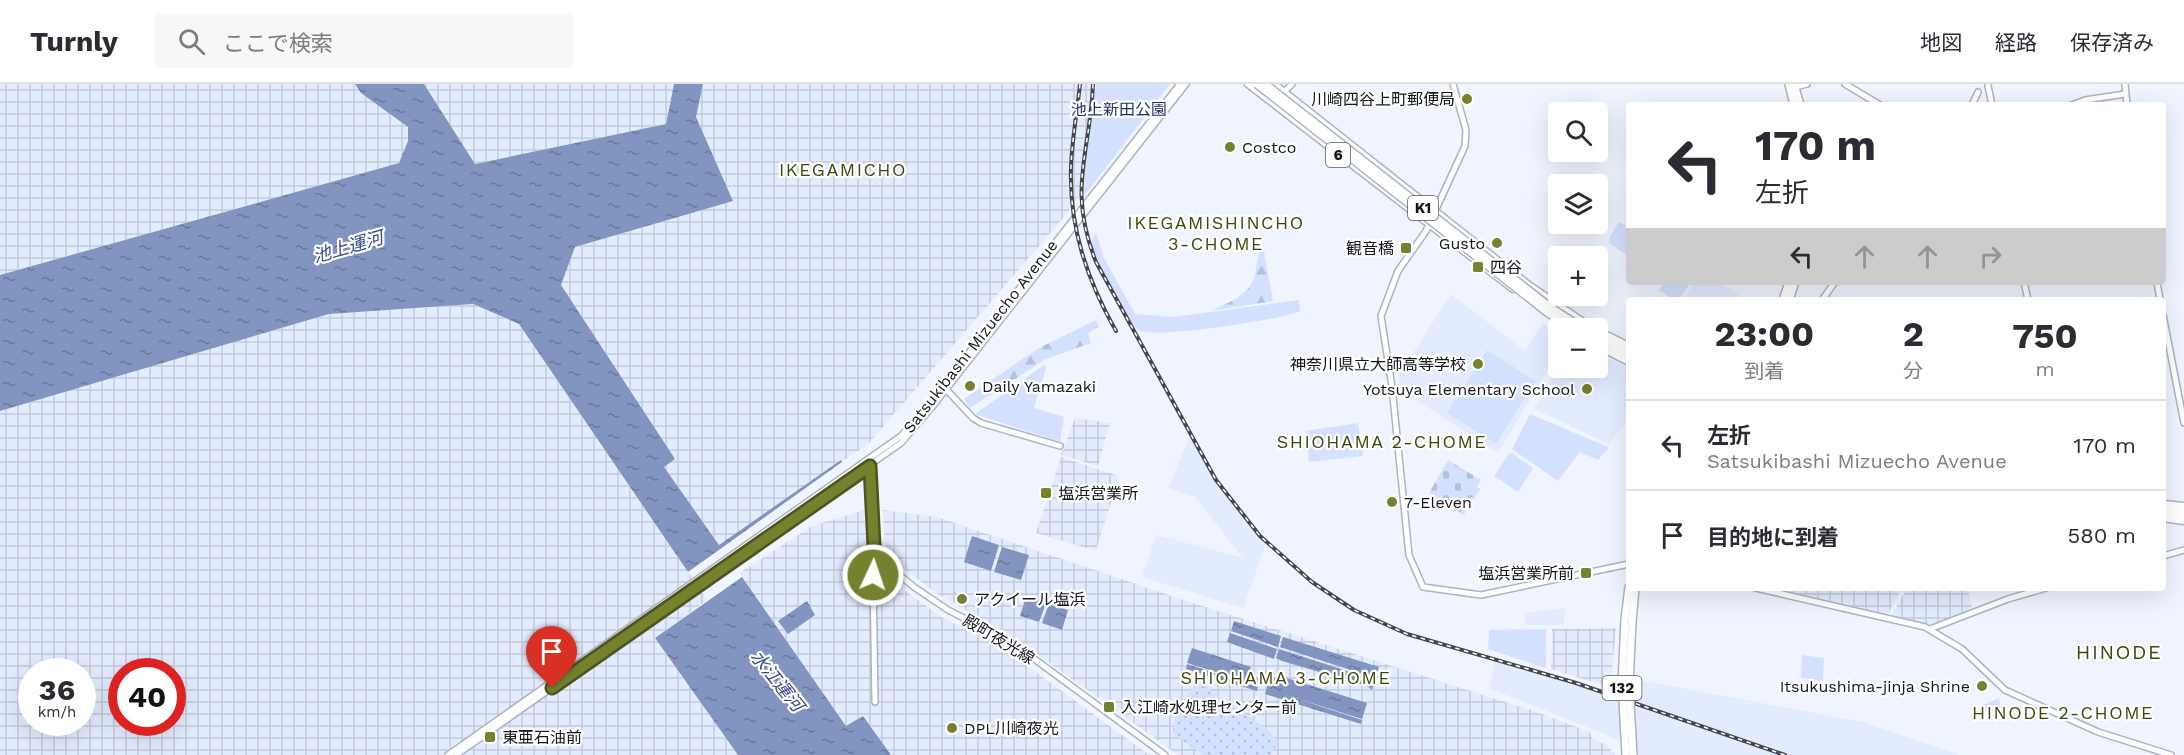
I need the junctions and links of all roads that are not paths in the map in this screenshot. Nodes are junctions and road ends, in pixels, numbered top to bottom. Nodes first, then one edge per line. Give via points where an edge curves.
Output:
1 (1180, 84) edge
2 (1186, 84) edge
3 (1248, 84) edge
4 (1257, 84) edge
5 (1265, 84) edge
6 (1274, 84) edge
7 (1292, 84) edge
8 (1453, 84) edge
9 (1806, 84) edge
10 (1845, 84) edge
11 (2125, 84) edge
12 (1792, 86) edge
13 (1988, 87) dead end
14 (1284, 92) junction
15 (1978, 92) dead end
16 (2125, 94) junction
17 (1794, 102) edge
18 (1799, 102) edge
19 (1875, 102) edge
20 (1973, 102) edge
21 (1991, 102) edge
22 (2080, 102) edge
23 (2126, 102) edge
24 (1435, 211) junction
25 (1428, 225) junction
26 (1554, 318) edge
27 (1557, 318) edge
28 (1566, 318) edge
29 (1577, 318) edge
30 (2166, 330) edge
31 (1608, 336) edge
32 (1608, 342) edge
33 (1626, 345) edge
34 (1608, 348) edge
35 (1608, 350) edge
36 (1626, 350) edge
37 (1626, 355) edge
38 (1626, 360) edge
39 (945, 387) junction
40 (2184, 423) edge
41 (1060, 446) dead end
42 (870, 463) junction
43 (2166, 506) edge
44 (2184, 508) edge
45 (2166, 516) edge
46 (2184, 519) edge
47 (2184, 550) edge
48 (2166, 555) edge
49 (880, 559) junction
50 (1626, 565) edge
51 (1629, 591) edge
52 (1634, 591) edge
53 (1769, 591) edge
54 (2036, 591) edge
55 (1628, 621) junction
56 (1930, 629) junction
57 (875, 702) dead end
58 (448, 755) edge
59 (456, 755) edge
60 (1165, 755) edge
61 (1626, 755) edge
62 (1633, 755) edge
63 (2171, 755) edge

1 - 39 street, Satsukibashi Mizuecho Avenue
2 - 39 street, Satsukibashi Mizuecho Avenue
3 - 25 main road, 6
4 - 27 highway, K1, bridge
5 - 28 highway, K1, bridge
6 - 14 main road, 6
7 - 14 street
8 - 24 street via 1466,130 1465,146
9 - 12 street
10 - 19 street
11 - 16 street
12 - 17 highway
12 - 18 highway
13 - 21 street
14 - 24 main road, 6
15 - 20 street
16 - 22 street
16 - 23 street
24 - 25 street
24 - 29 main road, 6
25 - 26 main road, 6
25 - 50 street via 1398,271 1381,316 1409,555 1420,584 1425,588 1481,595
30 - 40 street
31 - 33 main road
32 - 36 highway
34 - 37 highway
35 - 38 main road
39 - 41 street via 981,423
39 - 42 street, Satsukibashi Mizuecho Avenue via 901,443
42 - 49 street via 874,546
42 - 58 street, Satsukibashi Mizuecho Avenue
42 - 59 street, Satsukibashi Mizuecho Avenue
43 - 44 highway
45 - 46 highway
47 - 48 street
49 - 57 street via 873,575
49 - 60 street, 殿町夜光線 via 948,610 1014,644
51 - 55 highway, 132
52 - 55 highway, 132
53 - 56 street
54 - 56 street
55 - 61 highway, 132, bridge via 1622,683
55 - 62 highway, 132, bridge
56 - 63 street via 1959,646 2005,690 2098,732

